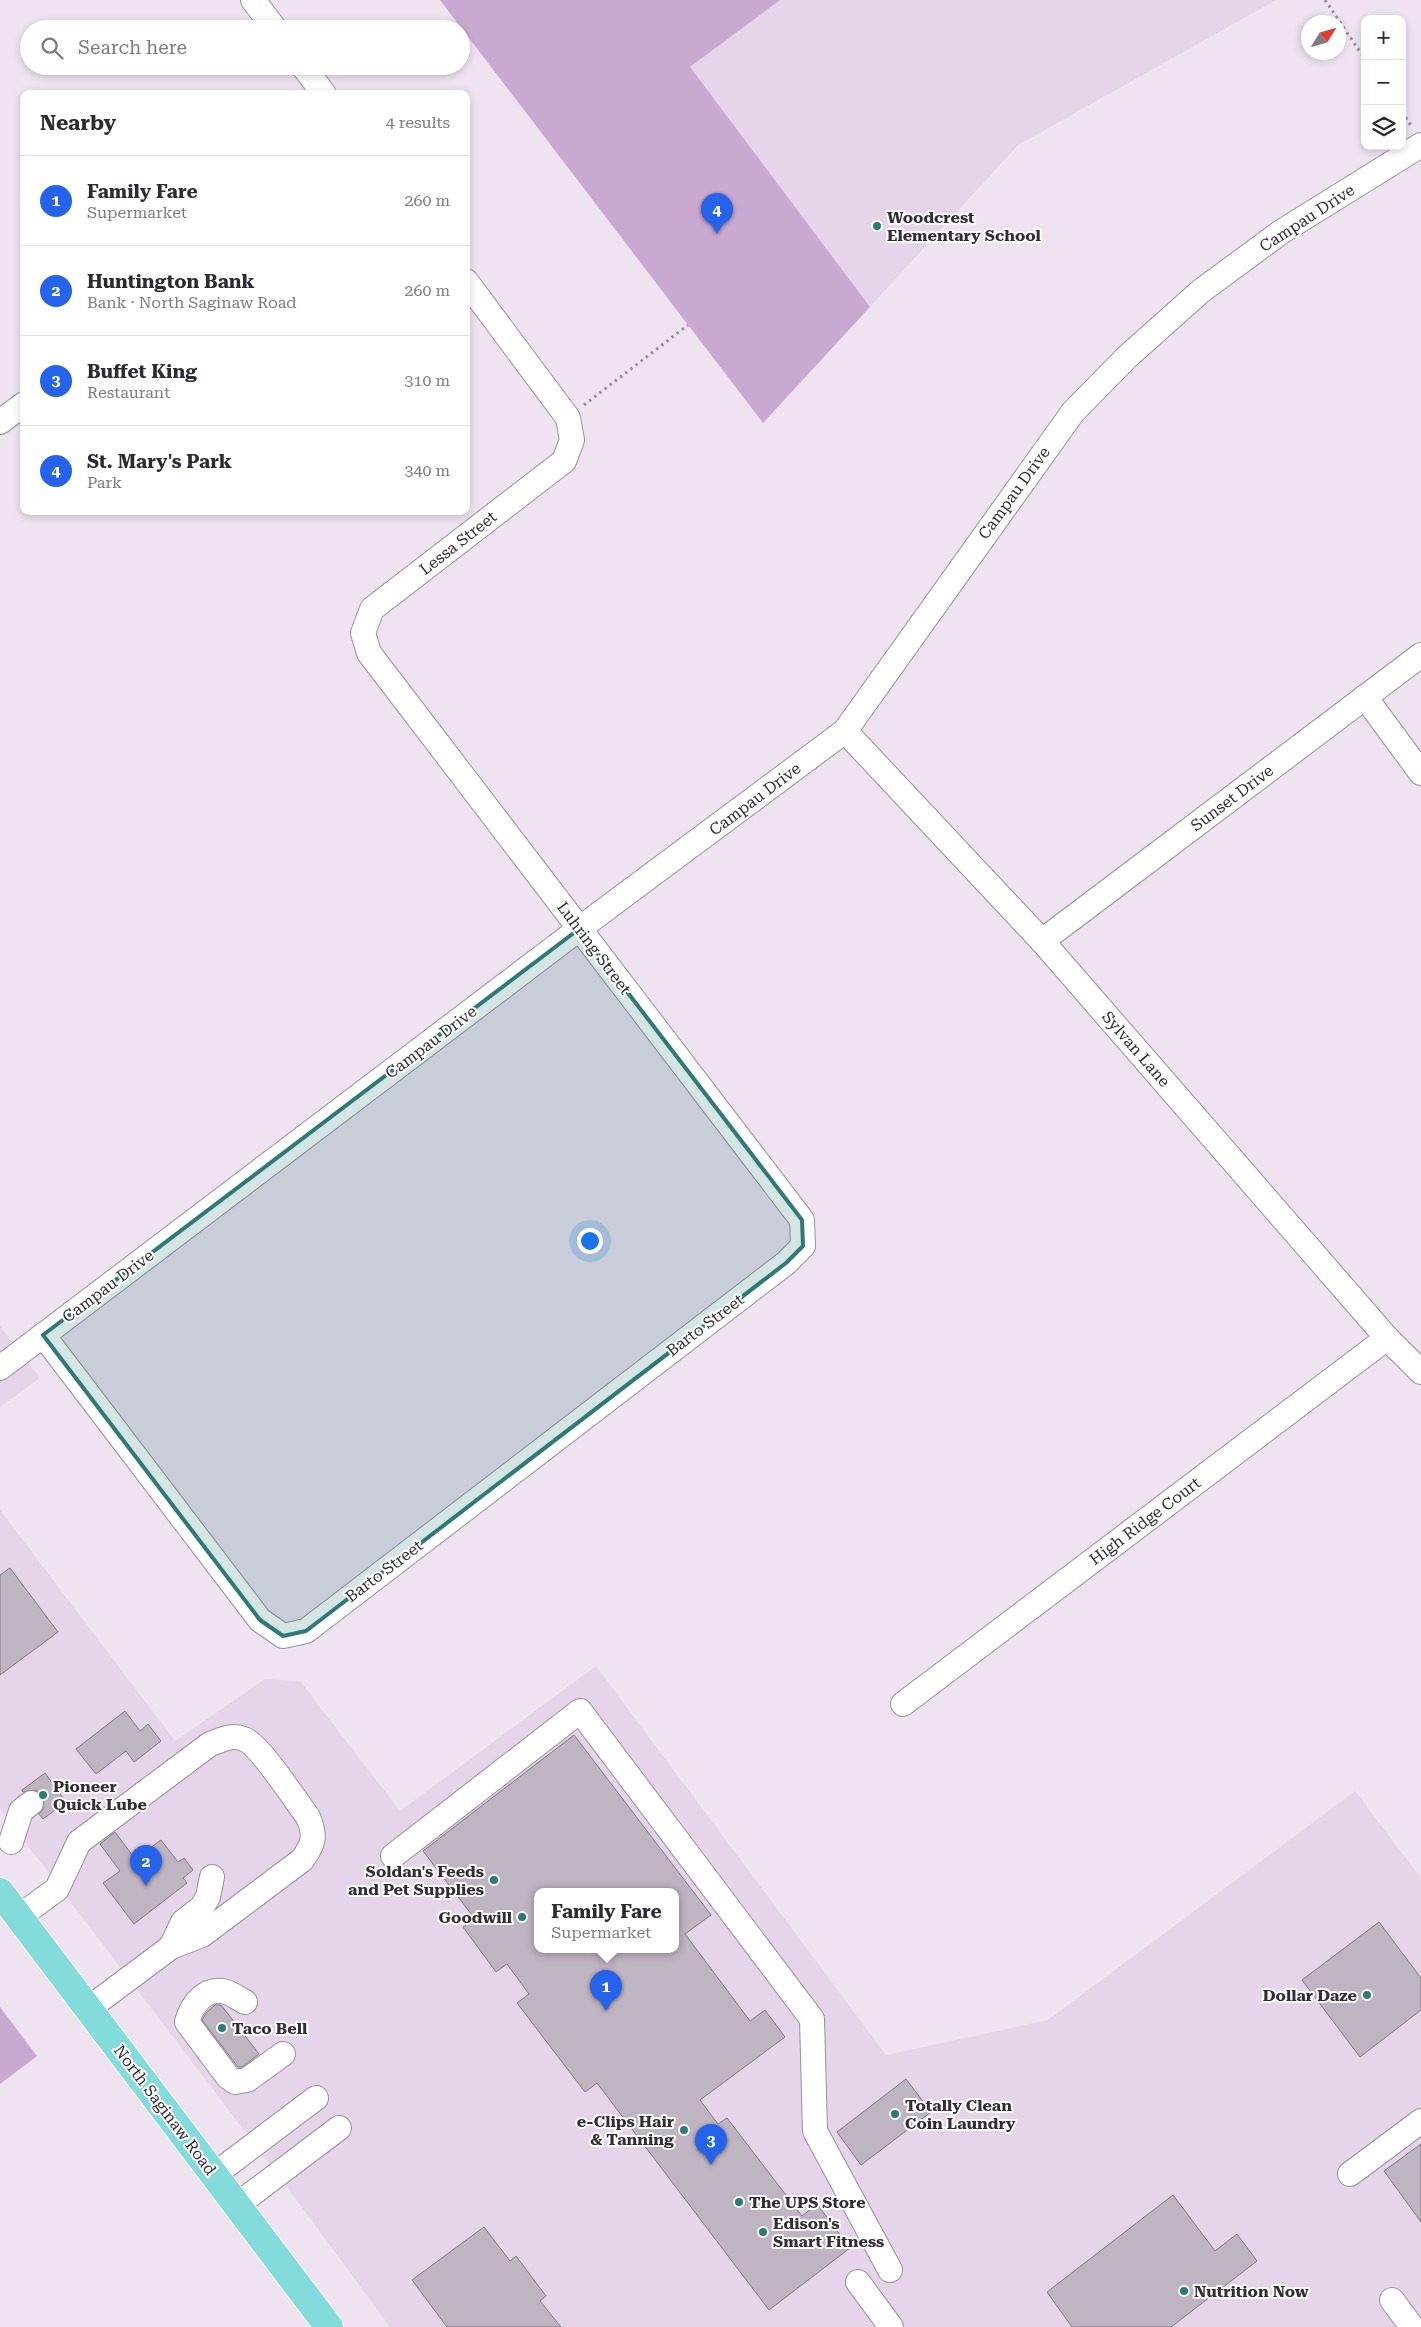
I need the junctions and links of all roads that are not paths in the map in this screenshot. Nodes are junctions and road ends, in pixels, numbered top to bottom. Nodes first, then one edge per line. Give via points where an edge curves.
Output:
1 (253, 0) edge
2 (268, 20) edge
3 (310, 75) edge
4 (321, 90) edge
5 (1420, 147) edge
6 (470, 286) edge
7 (20, 407) edge
8 (0, 422) edge
9 (363, 633) joint
10 (1421, 655) edge
11 (1365, 697) junction
12 (845, 731) junction
13 (1421, 772) edge
14 (579, 929) junction
15 (1042, 941) junction
16 (786, 1263) joint
17 (44, 1336) junction
18 (1387, 1338) junction
19 (0, 1368) edge
20 (1421, 1372) edge
21 (903, 1704) dead end
22 (31, 1803) dead end
23 (14, 1843) edge
24 (393, 1856) dead end
25 (212, 1877) dead end
26 (0, 1892) edge
27 (19, 1918) junction
28 (172, 1947) junction
29 (245, 2002) dead end
30 (88, 2009) junction
31 (283, 2054) dead end
32 (316, 2098) dead end
33 (1421, 2121) edge
34 (339, 2128) dead end
35 (1350, 2174) dead end
36 (214, 2175) junction
37 (237, 2206) junction
38 (890, 2270) dead end
39 (858, 2282) dead end
40 (1392, 2300) dead end
41 (329, 2327) edge
42 (891, 2327) edge
43 (1412, 2327) edge

1 - 2 street
3 - 4 street
5 - 12 street, Campau Drive via 1281,232 1201,291 1120,364 1061,428
6 - 9 street, Lessa Street via 568,418 572,440 564,461 372,610
7 - 8 street
9 - 14 street, Luhring Street via 369,652
10 - 11 street, Sunset Drive
11 - 13 street
11 - 15 street, Sunset Drive
12 - 14 street, Campau Drive
12 - 15 street, Sylvan Lane
14 - 16 street, Luhring Street via 802,1220 803,1246
14 - 17 street, Campau Drive
15 - 18 street, Sylvan Lane
16 - 17 street, Barto Street via 306,1631 283,1636 260,1620
17 - 19 street, Campau Drive
18 - 20 street, Sylvan Lane
18 - 21 street, High Ridge Court
22 - 23 street via 21,1811
24 - 38 street via 580,1710 812,2019 815,2131
25 - 28 street via 202,1907 183,1922
26 - 27 main road, North Saginaw Road
27 - 28 street via 57,1890 79,1842 210,1744 229,1737 245,1739 308,1817 313,1829 312,1847 302,1860 202,1935
27 - 30 main road, North Saginaw Road
28 - 30 street
29 - 31 street via 225,1991 208,1992 191,2007 187,2022 235,2082 247,2080
30 - 36 main road, North Saginaw Road
32 - 36 street
33 - 35 street
34 - 37 street
36 - 37 main road, North Saginaw Road
37 - 41 main road, North Saginaw Road
39 - 42 street
40 - 43 street

